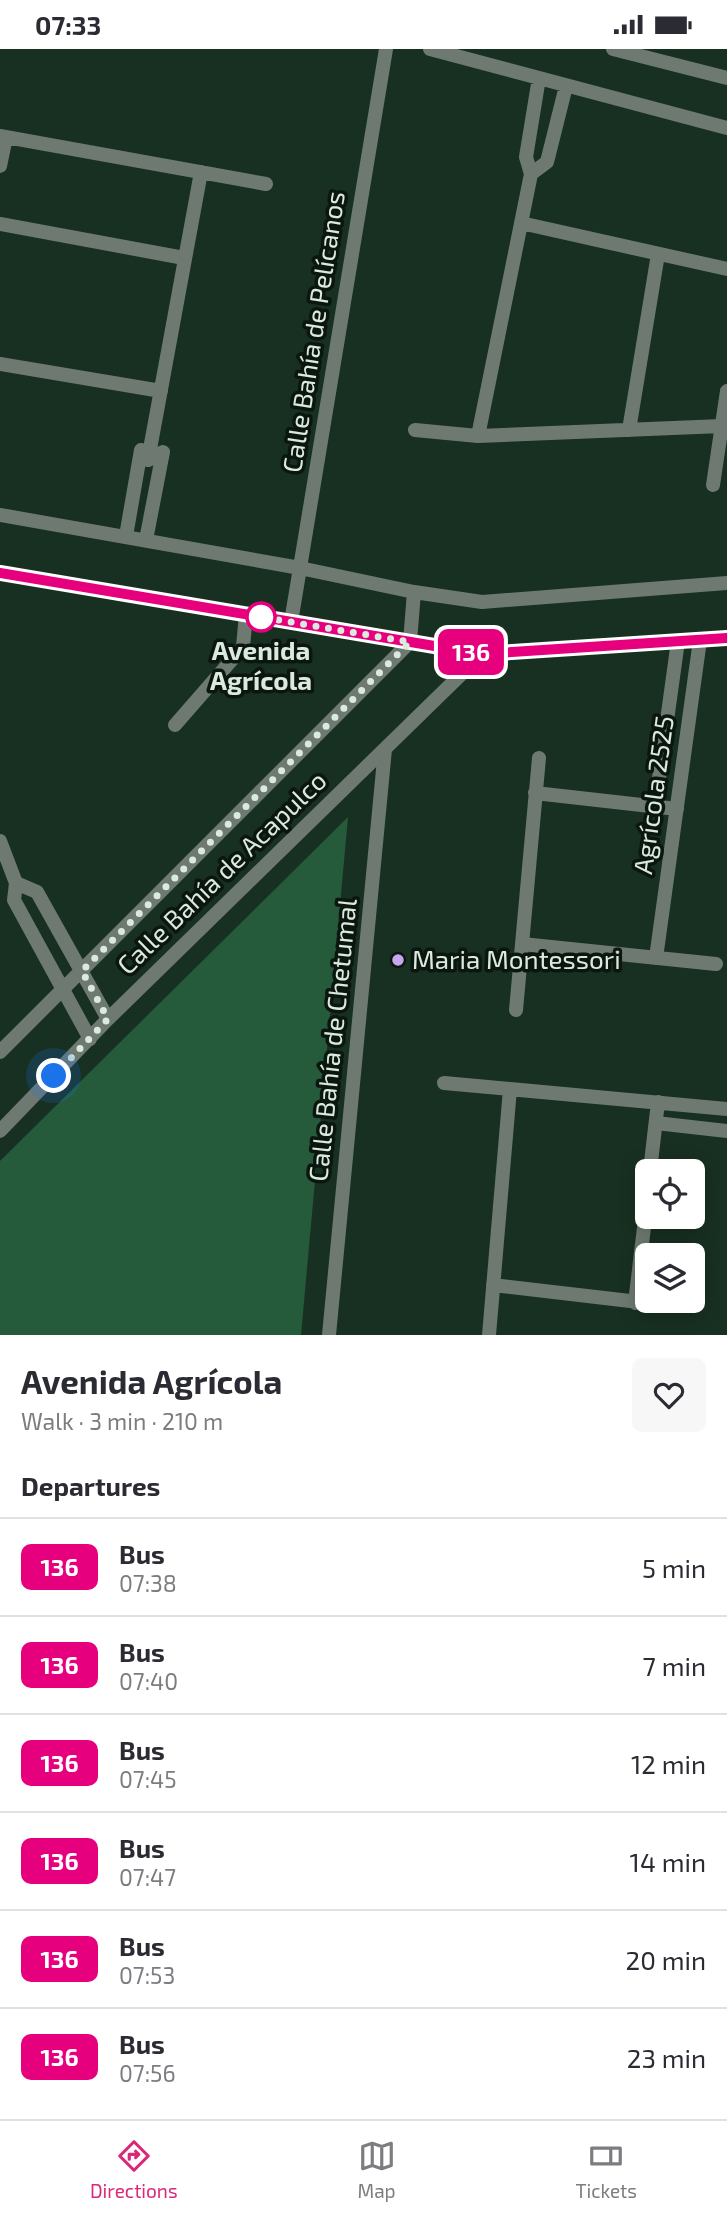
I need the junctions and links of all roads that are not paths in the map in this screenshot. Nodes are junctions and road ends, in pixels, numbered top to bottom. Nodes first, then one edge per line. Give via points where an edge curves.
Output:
1 (386, 49) edge
2 (430, 49) edge
3 (613, 49) edge
4 (539, 78) junction
5 (727, 78) edge
6 (566, 86) junction
7 (727, 128) edge
8 (3, 137) edge
9 (0, 166) edge
10 (201, 172) junction
11 (531, 174) junction
12 (266, 184) dead end
13 (522, 223) junction
14 (0, 225) edge
15 (658, 254) junction
16 (184, 258) junction
17 (727, 269) edge
18 (0, 363) edge
19 (161, 391) junction
20 (727, 391) edge
21 (722, 426) junction
22 (415, 430) dead end
23 (629, 430) junction
24 (478, 436) junction
25 (148, 460) junction
26 (713, 485) dead end
27 (0, 515) edge
28 (126, 536) junction
29 (146, 540) junction
30 (300, 568) junction
31 (0, 573) edge
32 (727, 583) edge
33 (414, 592) junction
34 (246, 614) junction
35 (291, 622) junction
36 (727, 638) edge
37 (700, 640) junction
38 (678, 641) junction
39 (410, 642) junction
40 (482, 654) junction
41 (175, 725) dead end
42 (385, 749) junction
43 (539, 758) dead end
44 (536, 793) junction
45 (656, 807) junction
46 (677, 809) junction
47 (0, 841) edge
48 (16, 883) junction
49 (522, 944) junction
50 (656, 958) junction
51 (716, 964) dead end
52 (82, 971) junction
53 (63, 988) junction
54 (516, 1010) dead end
55 (108, 1019) junction
56 (90, 1039) junction
57 (0, 1052) edge
58 (444, 1083) dead end
59 (510, 1089) junction
60 (658, 1103) junction
61 (727, 1109) edge
62 (656, 1123) junction
63 (0, 1131) edge
64 (727, 1131) edge
65 (652, 1159) edge
66 (493, 1285) junction
67 (635, 1303) edge
68 (329, 1335) edge
69 (489, 1335) edge

1 - 30 street, Calle Bahía de Pelícanos
2 - 4 street
3 - 5 street
4 - 6 street
4 - 11 street via 526,157
6 - 7 street
6 - 11 street via 547,162
8 - 9 street
8 - 10 street
10 - 12 street
10 - 16 street
11 - 13 street
13 - 15 street
13 - 24 street
14 - 16 street
15 - 17 street
15 - 23 street
16 - 19 street
18 - 19 street
19 - 25 street
20 - 21 street
21 - 23 street
21 - 26 street
22 - 24 street
23 - 24 street
25 - 28 street via 141,450
25 - 29 street via 163,452
27 - 28 street
28 - 29 street
29 - 30 street
30 - 33 street
30 - 35 street, Calle Bahía de Pelícanos
31 - 34 street
32 - 33 street via 482,602
33 - 39 street
34 - 35 street
34 - 41 street via 243,647
35 - 39 street
36 - 37 street
37 - 38 street
37 - 46 street, Agrícola 2525
38 - 40 street
38 - 45 street
39 - 40 street
39 - 52 street, Calle Bahía de Acapulco
40 - 42 street, Calle Bahía de Acapulco
42 - 55 street, Calle Bahía de Acapulco
42 - 68 street, Calle Bahía de Chetumal
43 - 44 street
44 - 45 street
44 - 49 street
45 - 46 street
46 - 50 street, Agrícola 2525
47 - 48 street
48 - 52 street via 37,892
48 - 53 street via 14,900
49 - 50 street
49 - 54 street
50 - 51 street
52 - 53 street, Calle Bahía de Acapulco
52 - 55 street
53 - 56 street
53 - 57 street, Calle Bahía de Acapulco
55 - 56 street, Calle Bahía de Acapulco
56 - 63 street, Calle Bahía de Acapulco
58 - 59 street
59 - 60 street
59 - 66 street
60 - 61 street
60 - 62 street
62 - 64 street
62 - 65 street
66 - 67 street
66 - 69 street

